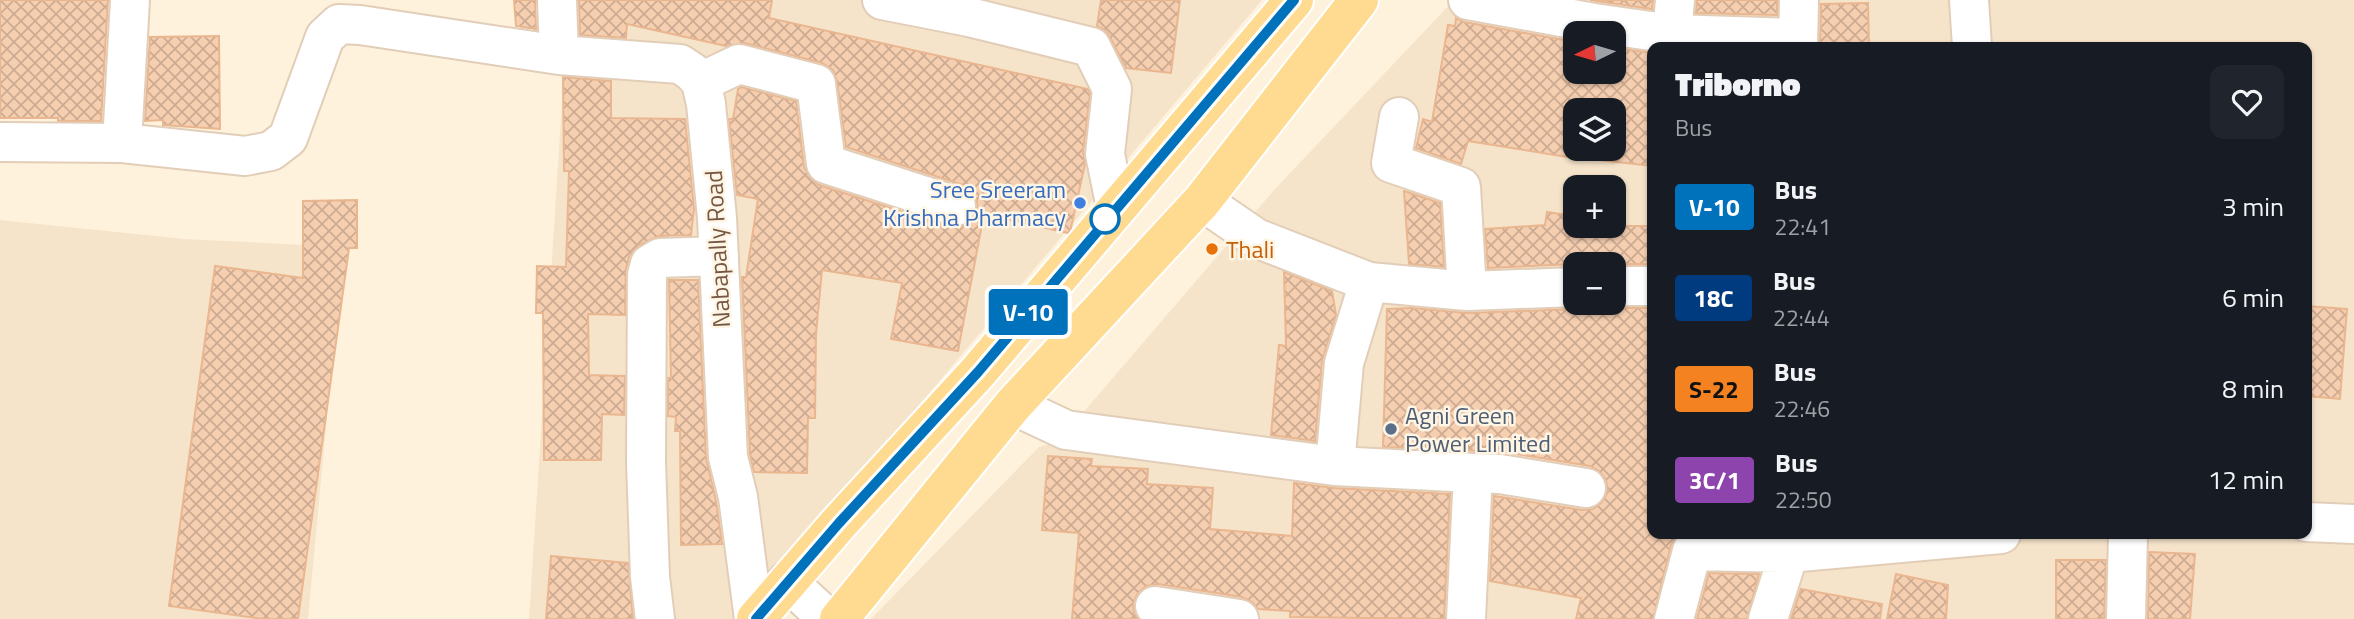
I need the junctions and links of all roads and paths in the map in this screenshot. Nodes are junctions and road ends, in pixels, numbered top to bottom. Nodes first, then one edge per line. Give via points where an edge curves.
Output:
1 (130, 0) edge
2 (558, 0) edge
3 (882, 0) edge
4 (1294, 0) edge
5 (1359, 0) edge
6 (1468, 0) edge
7 (1799, 0) edge
8 (1969, 0) edge
9 (1674, 17) edge
10 (1793, 42) edge
11 (1798, 42) edge
12 (1972, 42) edge
13 (559, 55) junction
14 (701, 82) junction
15 (1399, 117) dead end
16 (0, 142) edge
17 (122, 143) junction
18 (1202, 201) junction
19 (956, 206) dead end
20 (1116, 208) junction
21 (719, 256) junction
22 (1369, 282) junction
23 (1626, 286) edge
24 (1647, 286) edge
25 (1563, 287) edge
26 (1467, 290) junction
27 (1013, 405) junction
28 (1335, 466) junction
29 (1473, 473) junction
30 (1587, 488) dead end
31 (2312, 523) edge
32 (2354, 524) edge
33 (1881, 539) edge
34 (2128, 539) edge
35 (1791, 543) edge
36 (787, 581) junction
37 (1155, 606) dead end
38 (655, 619) edge
39 (755, 619) edge
40 (828, 619) edge
41 (839, 619) edge
42 (1239, 619) edge
43 (1465, 619) edge
44 (1674, 619) edge
45 (1768, 619) edge
46 (2126, 619) edge

1 - 17 street
2 - 13 street
3 - 20 street via 1091,47 1112,89 1105,153
4 - 20 main road
5 - 18 main road
6 - 9 street via 1594,23
7 - 11 street
8 - 12 street
9 - 10 street
13 - 14 street via 680,64
13 - 17 street via 340,24 325,37 288,138 271,151 245,156
14 - 19 street via 739,64 816,84 826,164
14 - 21 street, Nabapally Road
15 - 26 street via 1391,163 1461,187
16 - 17 street
18 - 22 street via 1256,238
18 - 27 main road
20 - 36 main road via 978,372
21 - 38 street via 660,258 650,264 647,275 646,462
21 - 39 street, Nabapally Road via 728,457
22 - 26 street
22 - 28 street via 1344,363
23 - 24 street
25 - 26 street
27 - 28 street via 1066,430
27 - 41 main road
28 - 29 street
29 - 30 street
29 - 43 street
31 - 32 street
33 - 35 street
34 - 46 street
35 - 44 street via 1692,551
35 - 45 street
36 - 39 main road
36 - 40 street
37 - 42 street

